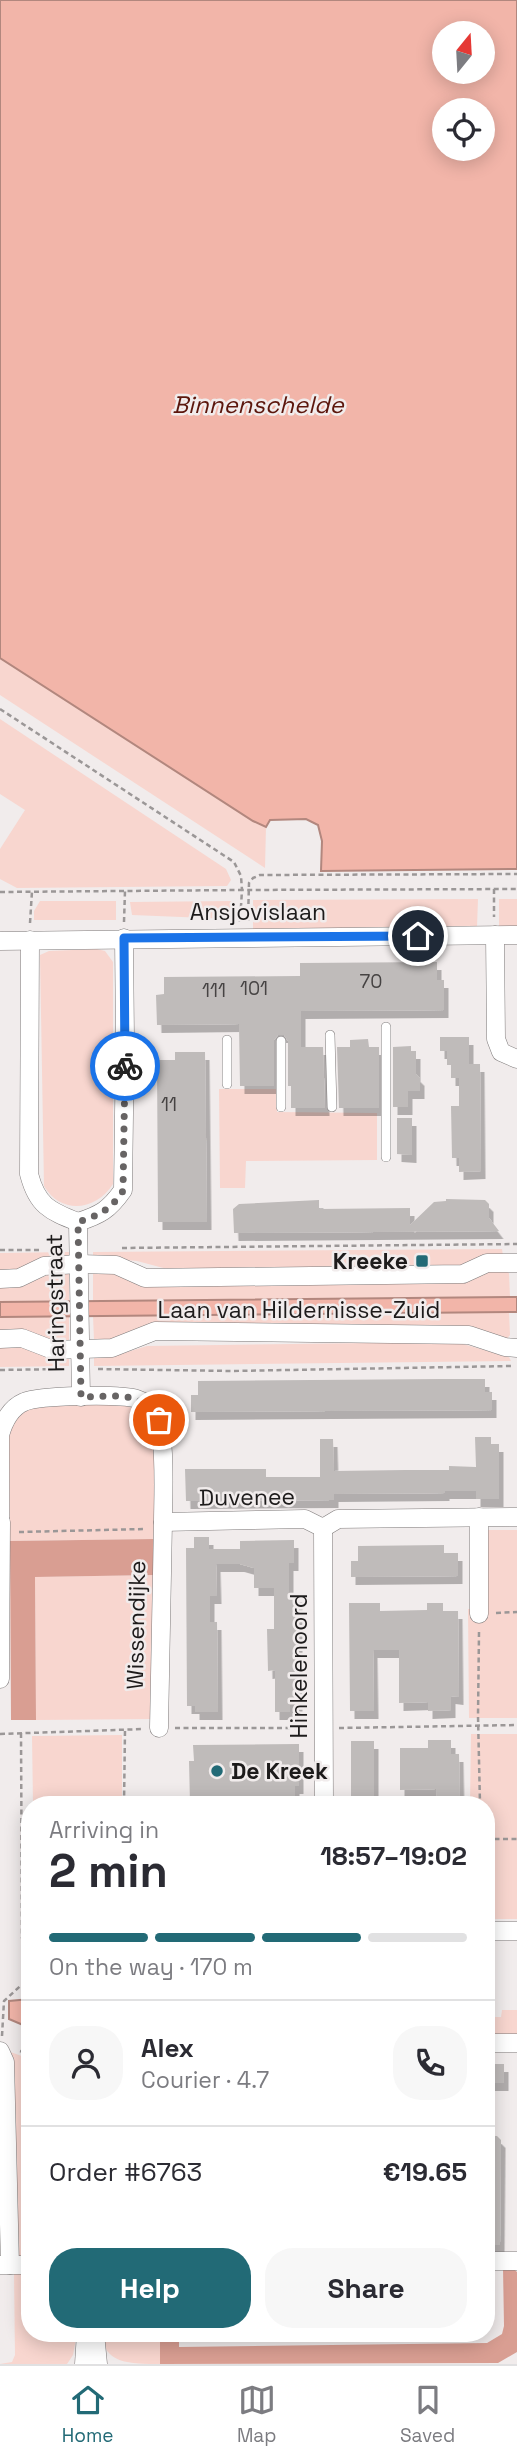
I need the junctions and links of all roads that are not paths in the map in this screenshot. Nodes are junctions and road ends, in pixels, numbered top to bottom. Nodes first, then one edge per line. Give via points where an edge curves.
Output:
1 (495, 935) junction
2 (517, 936) edge
3 (124, 938) junction
4 (30, 940) junction
5 (0, 941) edge
6 (386, 1027) dead end
7 (330, 1035) dead end
8 (227, 1040) dead end
9 (281, 1041) dead end
10 (517, 1059) edge
11 (227, 1084) dead end
12 (332, 1107) dead end
13 (281, 1108) dead end
14 (386, 1157) dead end
15 (78, 1222) junction
16 (517, 1263) edge
17 (80, 1264) junction
18 (0, 1279) edge
19 (0, 1339) edge
20 (517, 1348) edge
21 (81, 1349) junction
22 (81, 1397) junction
23 (479, 1517) junction
24 (517, 1517) edge
25 (1, 1525) edge
26 (163, 1526) junction
27 (323, 1528) junction
28 (479, 1614) road end
29 (0, 1679) edge
30 (159, 1728) road end
31 (324, 1796) edge
32 (495, 1931) edge
33 (517, 1931) edge
34 (495, 2043) edge
35 (517, 2043) edge
36 (6, 2047) edge
37 (517, 2260) edge
38 (495, 2261) edge
39 (5, 2265) edge
40 (85, 2342) edge
41 (96, 2342) edge
42 (84, 2364) edge
43 (98, 2364) edge

1 - 2 street, Ansjovislaan
1 - 3 street, Ansjovislaan
1 - 10 street via 496,1039 500,1052
3 - 4 street, Ansjovislaan
3 - 15 street, Haringstraat via 123,1191 111,1207
4 - 5 street, Ansjovislaan
4 - 15 street via 29,1174 43,1205
6 - 14 lane
7 - 12 lane
8 - 11 lane
9 - 13 lane
15 - 17 street, Haringstraat
16 - 17 street via 486,1263 463,1274 145,1278 116,1265
17 - 18 street via 44,1266 19,1278
17 - 21 street, Haringstraat
19 - 21 street, Laan van Hildernisse-Zuid via 22,1338 53,1350
20 - 21 street, Laan van Hildernisse-Zuid via 469,1335 155,1331 112,1348
21 - 22 street, Haringstraat
22 - 25 street via 36,1398 12,1411 4,1422 0,1436
22 - 26 street via 136,1398 154,1410 162,1431
23 - 24 street, Duvenee
23 - 27 street, Duvenee via 338,1519
23 - 28 street
25 - 29 street
26 - 27 street, Duvenee via 305,1520
26 - 30 street, Wissendijke
27 - 31 street, Hinkelenoord
32 - 33 street
34 - 35 street
36 - 39 street
37 - 38 street
40 - 42 street
41 - 43 street

